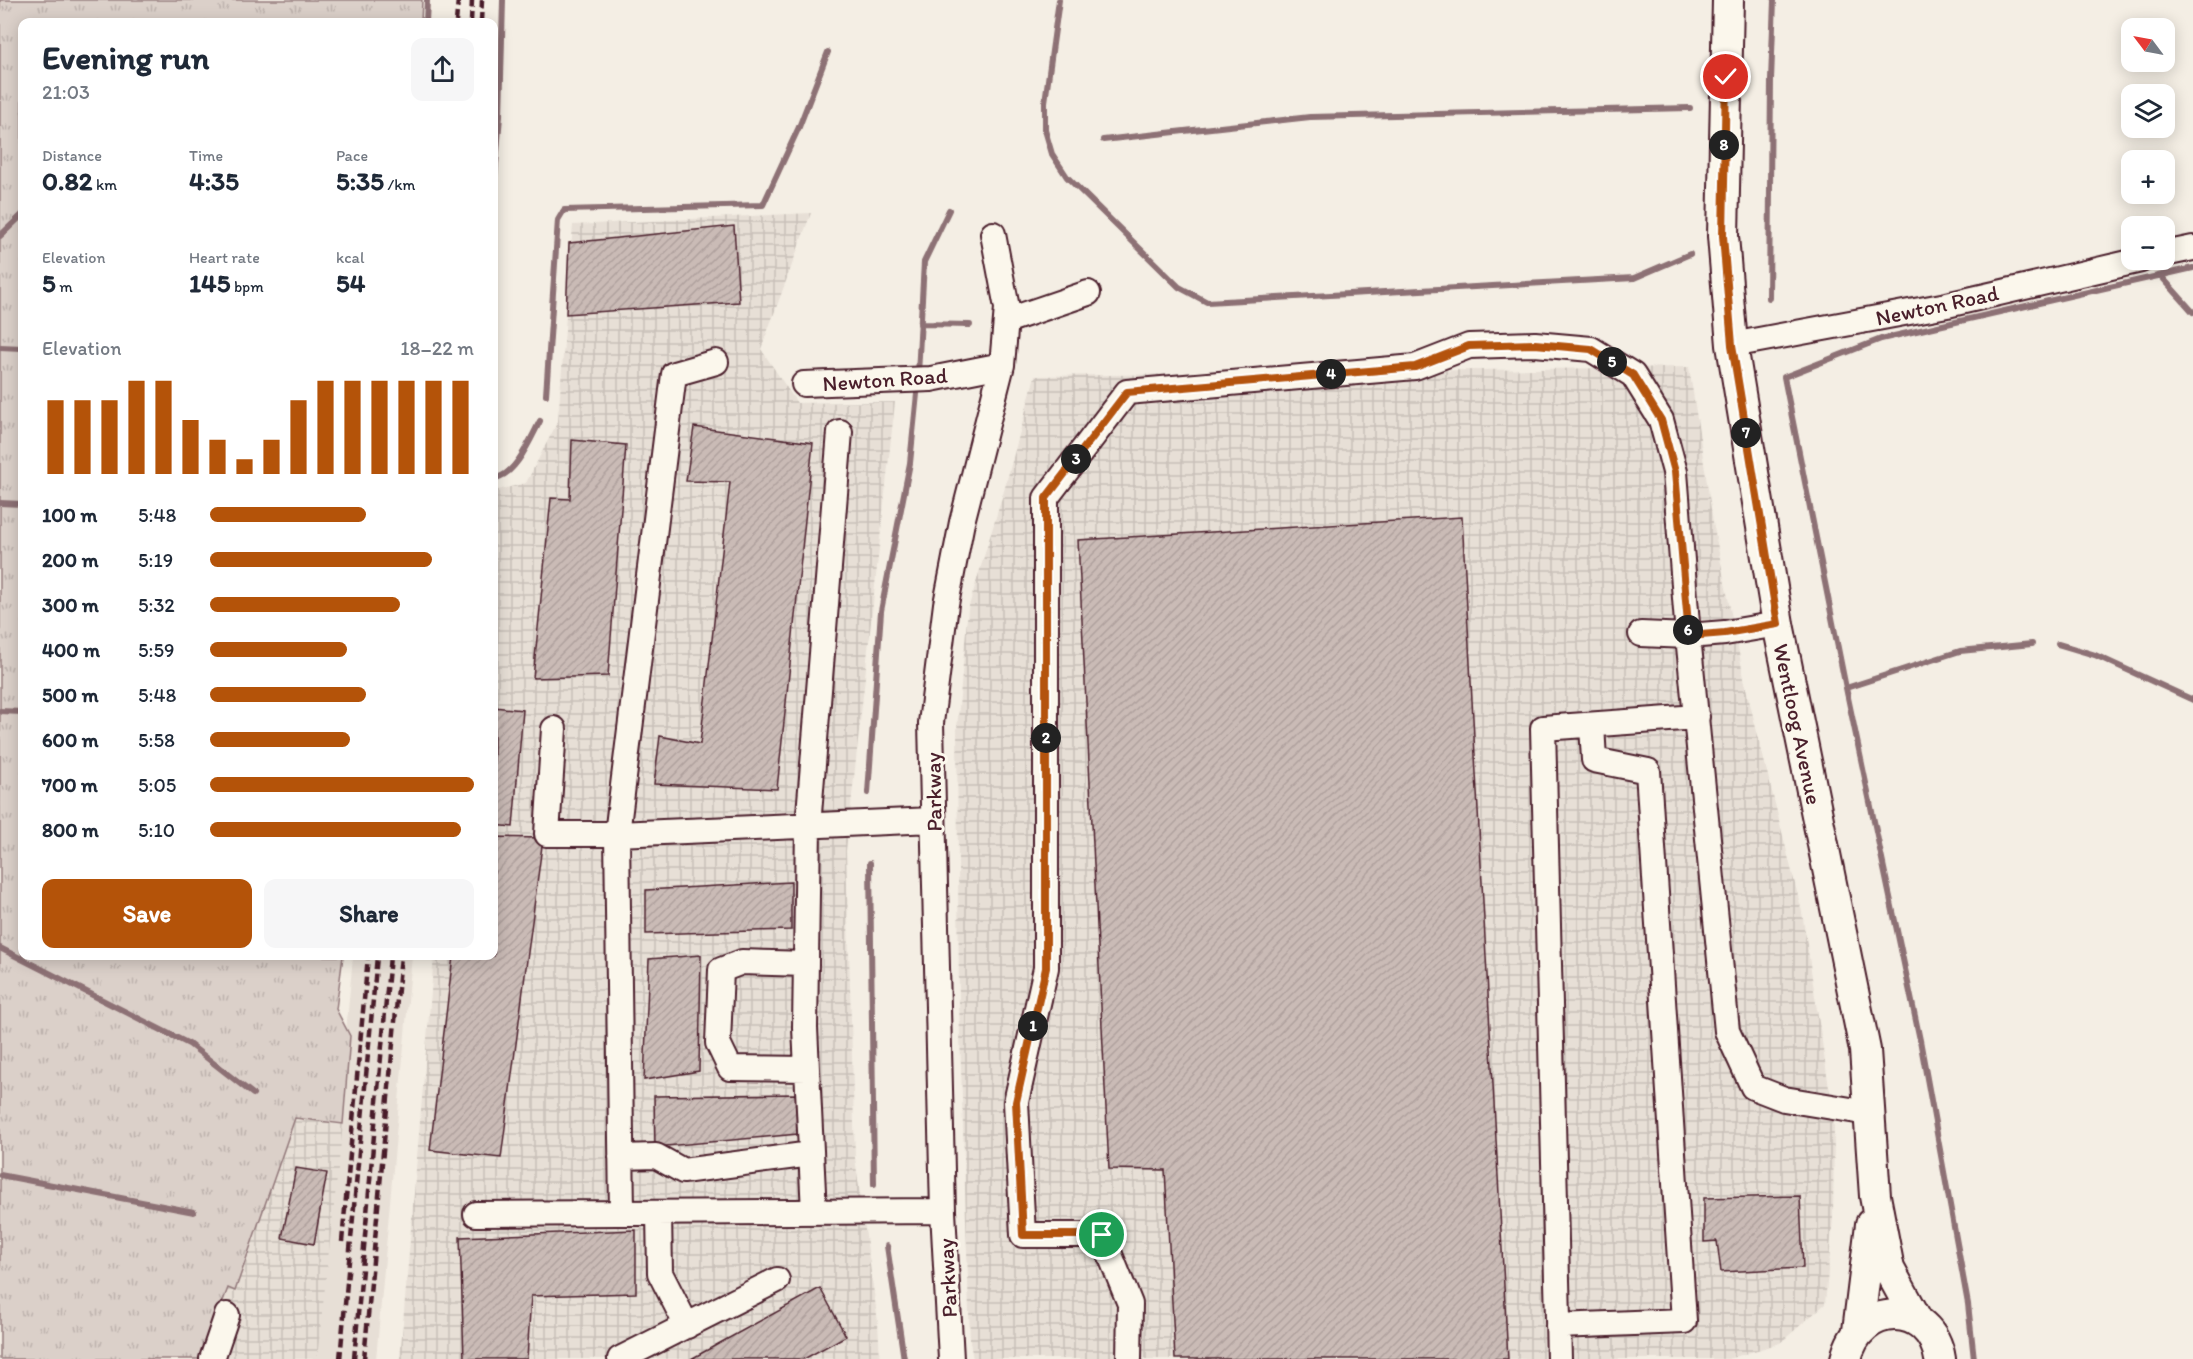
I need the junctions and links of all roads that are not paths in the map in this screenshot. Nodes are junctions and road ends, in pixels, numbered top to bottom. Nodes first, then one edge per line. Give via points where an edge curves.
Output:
1 (1728, 0) edge
2 (993, 234) dead end
3 (2193, 248) edge
4 (2175, 252) edge
5 (2121, 265) edge
6 (1088, 293) dead end
7 (1006, 321) junction
8 (1732, 345) junction
9 (716, 362) dead end
10 (1002, 365) junction
11 (804, 384) dead end
12 (840, 432) dead end
13 (1778, 624) junction
14 (1641, 634) dead end
15 (1689, 636) junction
16 (1696, 717) junction
17 (1593, 725) junction
18 (554, 729) dead end
19 (933, 820) junction
20 (808, 826) junction
21 (617, 834) junction
22 (806, 964) junction
23 (807, 1069) junction
24 (1869, 1113) junction
25 (812, 1154) junction
26 (621, 1157) junction
27 (1875, 1196) junction
28 (944, 1211) junction
29 (814, 1212) junction
30 (622, 1213) junction
31 (659, 1213) junction
32 (476, 1214) dead end
33 (777, 1280) dead end
34 (227, 1315) dead end
35 (1918, 1322) junction
36 (687, 1326) junction
37 (1558, 1326) junction
38 (1845, 1348) edge
39 (212, 1359) edge
40 (620, 1359) edge
41 (951, 1359) edge
42 (1129, 1359) edge
43 (1559, 1359) edge
44 (1940, 1359) edge

1 - 8 main road, Wentloog Avenue via 1723,236
2 - 7 street, Parkway via 1003,279
3 - 4 street
5 - 8 street, Newton Road via 1947,305
6 - 7 street
7 - 10 street, Parkway
8 - 13 main road, Wentloog Avenue
9 - 21 street via 674,374
10 - 11 street, Newton Road via 919,379
10 - 19 street, Parkway via 962,522 946,604 931,723
12 - 20 street
13 - 15 street
13 - 24 main road, Wentloog Avenue via 1865,1050
14 - 15 street
15 - 16 street
15 - 42 street via 1675,472 1661,420 1633,375 1591,349 1535,344 1469,346 1415,367 1127,392 1046,498 1046,968 1016,1102 1023,1235 1102,1235 1130,1304
16 - 17 street
16 - 24 street via 1727,1031 1753,1087 1784,1100
17 - 37 street via 1543,728
17 - 37 street via 1594,760 1648,771 1684,1321
18 - 21 street via 547,834
19 - 20 street
19 - 28 street, Parkway
20 - 21 street
20 - 22 street
21 - 26 street
22 - 23 street
22 - 23 street via 742,963 720,970 718,1043 730,1068
23 - 25 street
24 - 27 main road, Wentloog Avenue
25 - 26 street via 683,1171 656,1156
25 - 29 street
26 - 30 street
27 - 35 main road, Wentloog Avenue via 1889,1269
27 - 38 main road, Wentloog Avenue
28 - 29 street
28 - 41 street, Parkway
29 - 31 street
30 - 31 street
30 - 32 street
31 - 36 street via 660,1273
33 - 36 street
34 - 39 street
35 - 38 main road, Wentloog Avenue via 1887,1315 1871,1320
35 - 44 main road, Wentloog Avenue via 1930,1333
36 - 40 street
37 - 43 street

